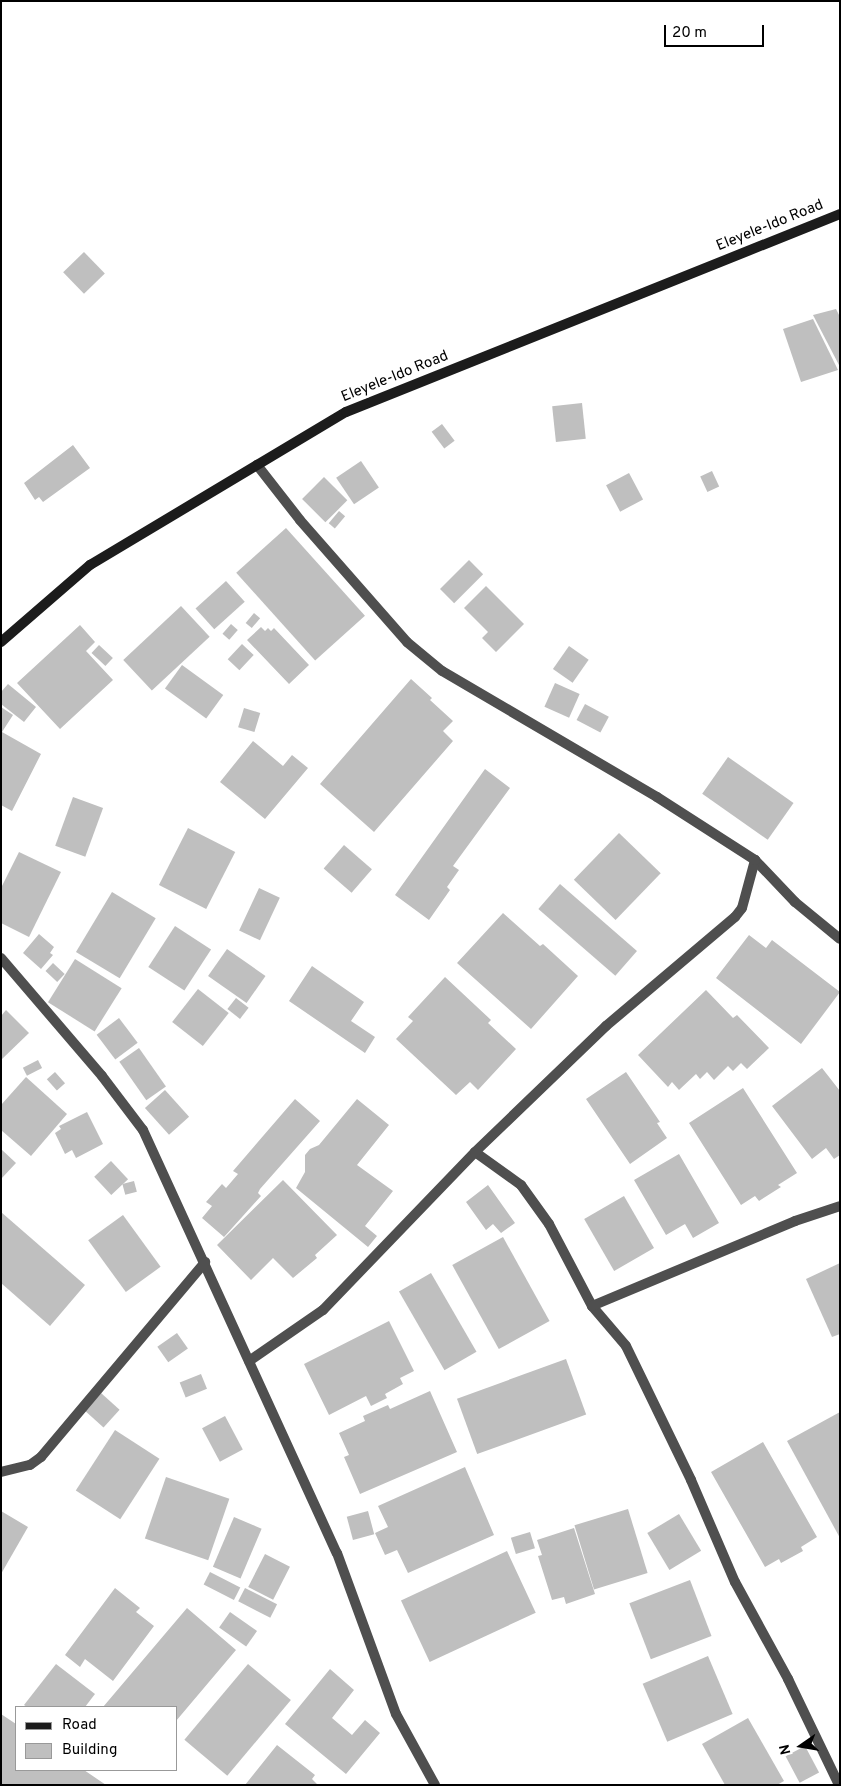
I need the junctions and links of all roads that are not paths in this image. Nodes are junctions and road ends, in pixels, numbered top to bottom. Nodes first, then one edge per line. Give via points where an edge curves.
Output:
1 (840, 214) edge
2 (257, 465) junction
3 (1, 642) edge
4 (754, 860) junction
5 (840, 940) edge
6 (1, 958) edge
7 (475, 1152) junction
8 (840, 1206) edge
9 (205, 1262) junction
10 (592, 1306) junction
11 (249, 1361) junction
12 (1, 1472) edge
13 (435, 1785) edge
14 (840, 1785) edge

1 - 2 main road, Eleyele-Ido Road via 346,412
2 - 3 main road, Eleyele-Ido Road via 90,565
2 - 4 street via 300,520 407,642 442,671 657,797
4 - 5 street via 795,902
4 - 7 street via 742,908 735,917 606,1026
6 - 9 street via 102,1076 143,1130
7 - 10 street via 520,1185 549,1224
7 - 11 street via 323,1310
8 - 10 street via 795,1221
9 - 11 street
9 - 12 street via 42,1456 30,1465
10 - 14 street via 626,1346 691,1480 735,1582 788,1679
11 - 13 street via 337,1553 396,1714

